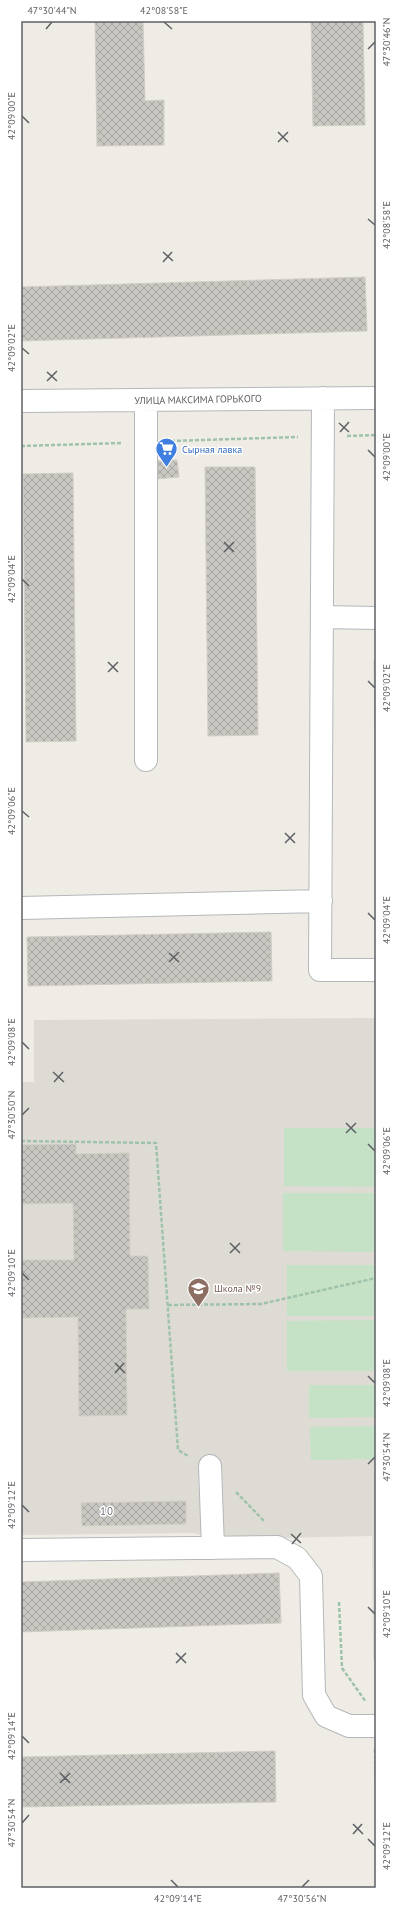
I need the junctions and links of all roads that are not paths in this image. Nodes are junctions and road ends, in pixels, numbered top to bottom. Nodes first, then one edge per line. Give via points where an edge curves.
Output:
1 (323, 398) junction
2 (376, 398) edge
3 (146, 400) junction
4 (21, 401) edge
5 (322, 617) junction
6 (376, 618) edge
7 (146, 760) dead end
8 (321, 901) junction
9 (21, 908) edge
10 (376, 970) edge
11 (210, 1466) road end
12 (213, 1548) junction
13 (21, 1550) edge
14 (376, 1726) edge

1 - 2 street, УЛИЦА МАКСИМА ГОРЬКОГО
1 - 3 street, УЛИЦА МАКСИМА ГОРЬКОГО
1 - 5 street
3 - 4 street, УЛИЦА МАКСИМА ГОРЬКОГО
3 - 7 street
5 - 6 street
5 - 8 street
8 - 9 street
8 - 10 street via 320,970
11 - 12 street
12 - 13 street
12 - 14 street via 277,1547 297,1558 311,1576 314,1695 326,1716 349,1726

